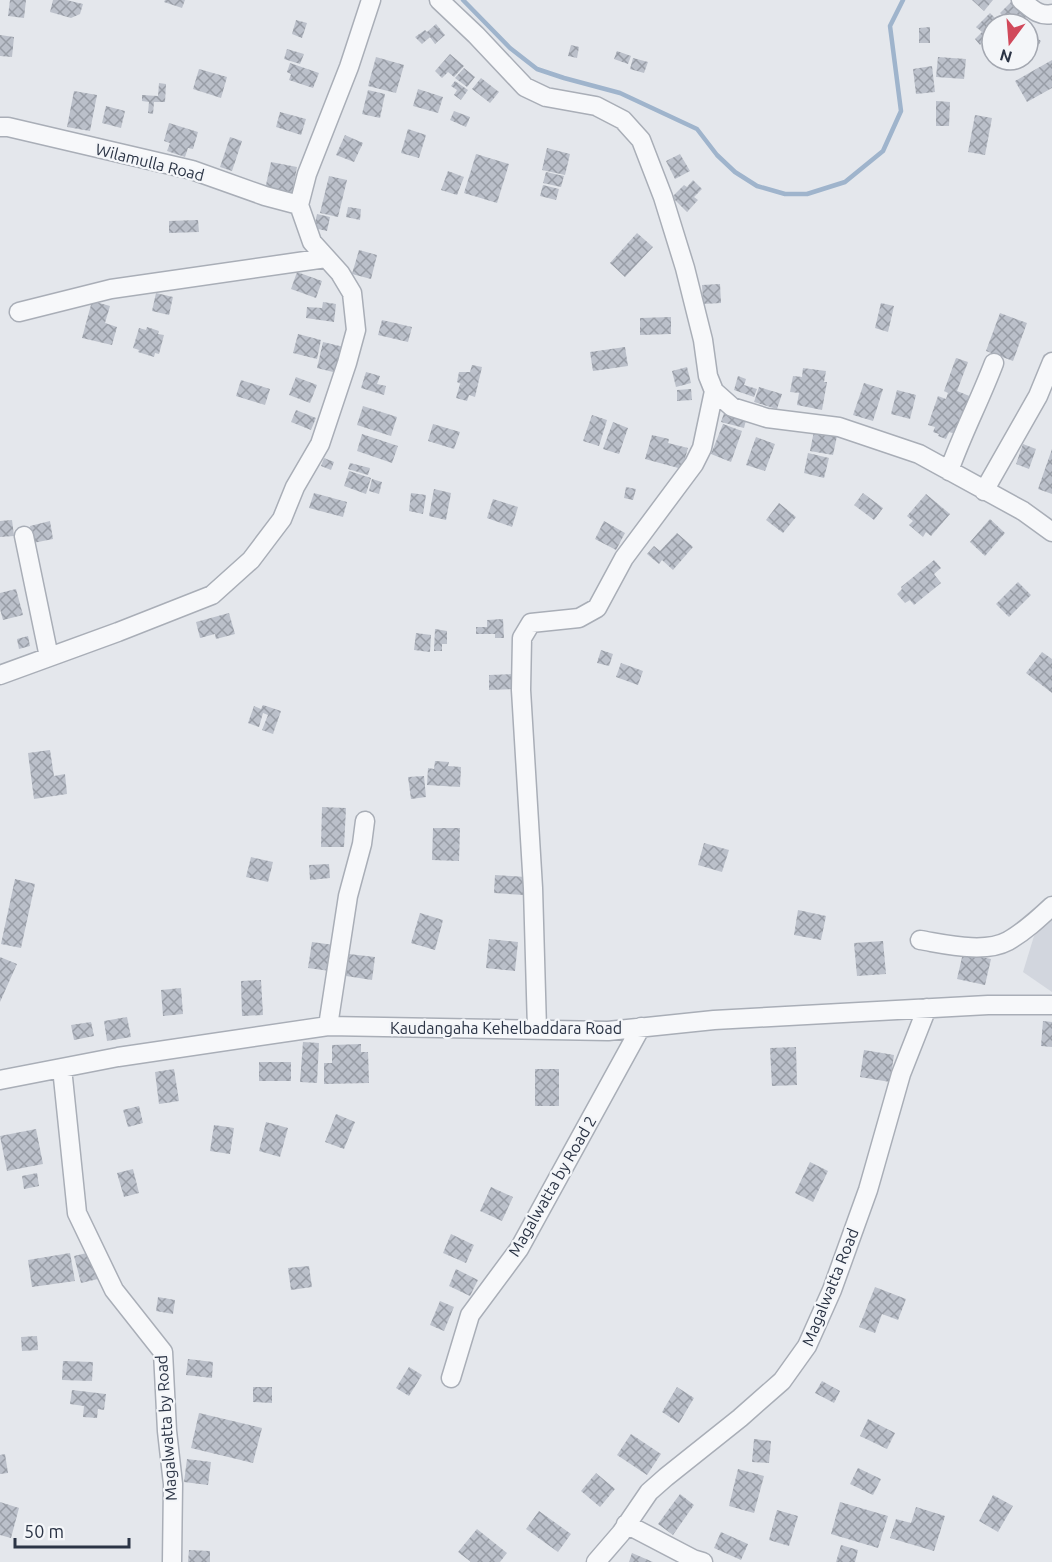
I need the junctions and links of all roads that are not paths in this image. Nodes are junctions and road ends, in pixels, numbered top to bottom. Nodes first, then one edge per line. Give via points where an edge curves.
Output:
1 (371, 0) edge
2 (439, 0) edge
3 (1021, 0) edge
4 (1052, 14) edge
5 (0, 127) edge
6 (299, 205) junction
7 (326, 258) junction
8 (19, 312) dead end
9 (1052, 362) edge
10 (994, 363) dead end
11 (714, 391) junction
12 (949, 471) junction
13 (984, 491) junction
14 (1052, 532) edge
15 (24, 536) dead end
16 (49, 657) junction
17 (0, 675) edge
18 (365, 821) dead end
19 (1052, 906) edge
20 (920, 940) dead end
21 (1052, 1005) edge
22 (927, 1008) junction
23 (328, 1026) junction
24 (641, 1027) junction
25 (537, 1029) junction
26 (62, 1068) junction
27 (0, 1080) edge
28 (451, 1378) dead end
29 (626, 1524) junction
30 (172, 1562) edge
31 (596, 1562) edge
32 (703, 1562) edge

1 - 6 street
2 - 11 street via 525,87 546,97 596,106 623,120 641,140 685,268
3 - 4 street via 1045,16
5 - 6 street, Wilamulla Road via 192,170
6 - 7 street via 312,242
7 - 8 street via 111,289
7 - 16 street via 352,293 356,330 324,433 282,519 251,560 212,595
9 - 13 street via 1038,396
10 - 12 street
11 - 12 street via 732,407 767,418 839,427 919,454
11 - 25 street via 702,448 694,464 624,558 597,608 579,618 531,623 522,638
12 - 13 street
13 - 14 street via 1023,511
15 - 16 street
16 - 17 street
18 - 23 street via 348,896
19 - 20 street via 1006,942 979,948
21 - 22 street, Kaudangaha Kehelbaddara Road
22 - 24 street, Kaudangaha Kehelbaddara Road
22 - 29 street, Magalwatta Road via 902,1074 868,1190 807,1346 782,1381 649,1492
23 - 25 street, Kaudangaha Kehelbaddara Road
23 - 26 street, Kaudangaha Kehelbaddara Road
24 - 25 street, Kaudangaha Kehelbaddara Road via 608,1031
24 - 28 street, Magalwatta by Road 2 via 519,1249 470,1315
26 - 27 street, Kaudangaha Kehelbaddara Road
26 - 30 street, Magalwatta by Road via 77,1213 114,1290 163,1352 173,1484
29 - 31 street, Magalwatta Road
29 - 32 street

